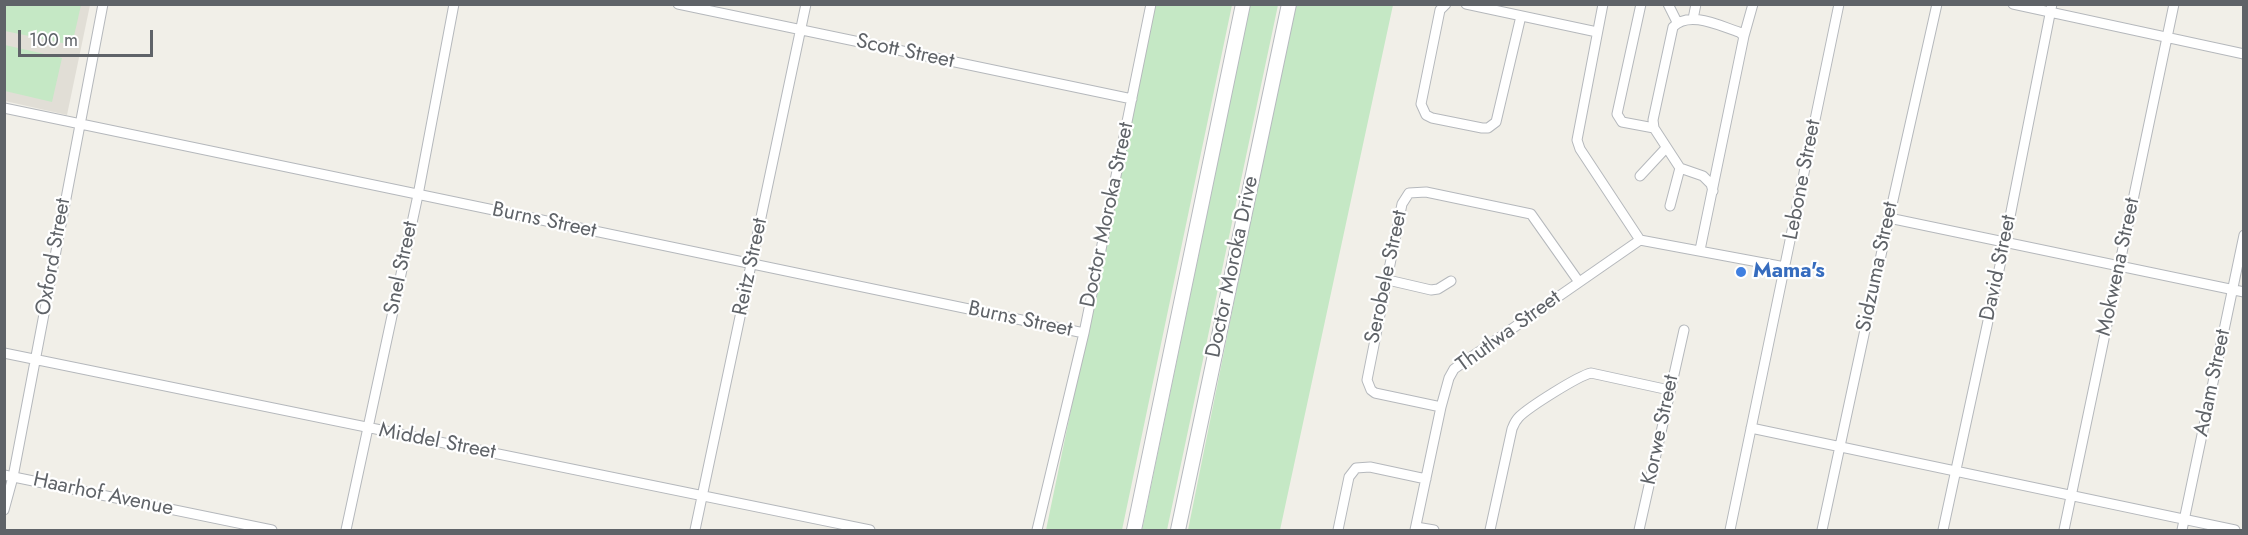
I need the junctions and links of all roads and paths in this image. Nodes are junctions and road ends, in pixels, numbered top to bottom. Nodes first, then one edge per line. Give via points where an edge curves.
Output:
1 (103, 4) edge
2 (454, 4) edge
3 (678, 4) edge
4 (806, 4) edge
5 (1151, 4) edge
6 (1243, 4) edge
7 (1289, 4) edge
8 (1446, 4) edge
9 (1466, 4) edge
10 (1603, 4) edge
11 (1641, 4) edge
12 (1668, 4) edge
13 (1696, 4) edge
14 (1754, 4) edge
15 (1839, 4) edge
16 (1937, 4) edge
17 (2013, 4) edge
18 (2174, 4) edge
19 (2051, 8) edge
20 (1521, 16) junction
21 (1693, 19) junction
22 (1677, 22) junction
23 (801, 30) junction
24 (1597, 32) junction
25 (1744, 36) junction
26 (2167, 39) junction
27 (2244, 54) edge
28 (1132, 99) junction
29 (4, 108) edge
30 (78, 123) junction
31 (1654, 128) junction
32 (1666, 148) junction
33 (1680, 168) junction
34 (1640, 176) dead end
35 (1713, 191) junction
36 (418, 195) junction
37 (1670, 206) dead end
38 (1889, 218) junction
39 (2244, 235) edge
40 (1640, 240) junction
41 (2005, 242) junction
42 (1700, 250) junction
43 (751, 264) junction
44 (2118, 265) junction
45 (1785, 267) junction
46 (1388, 280) junction
47 (1451, 281) dead end
48 (1579, 282) junction
49 (2232, 290) junction
50 (2244, 292) edge
51 (1684, 330) dead end
52 (1084, 333) junction
53 (4, 353) edge
54 (35, 359) junction
55 (1669, 390) junction
56 (1441, 407) junction
57 (368, 428) junction
58 (1751, 428) junction
59 (1840, 445) junction
60 (1956, 470) junction
61 (9, 476) edge
62 (1426, 479) junction
63 (703, 495) junction
64 (2072, 495) junction
65 (4, 510) edge
66 (2184, 520) junction
67 (1416, 529) edge
68 (272, 531) edge
69 (346, 531) edge
70 (695, 531) edge
71 (870, 531) edge
72 (1037, 531) edge
73 (1134, 531) edge
74 (1178, 531) edge
75 (1338, 531) edge
76 (1434, 531) edge
77 (1490, 531) edge
78 (1639, 531) edge
79 (1730, 531) edge
80 (1822, 531) edge
81 (1943, 531) edge
82 (2064, 531) edge
83 (2182, 531) edge
84 (2235, 531) edge

1 - 30 street, Oxford Street
2 - 36 street, Snel Street
3 - 23 street, Scott Street
4 - 23 street, Reitz Street
5 - 28 street, Doctor Moroka Street
6 - 73 street, Doctor Moroka Drive
7 - 74 street, Doctor Moroka Drive
8 - 20 street via 1438,18 1422,98 1423,111 1432,118 1482,128 1496,122
9 - 20 street
10 - 24 street
11 - 31 street via 1617,114 1622,122
12 - 22 street
13 - 21 street
14 - 25 street
15 - 45 street, Lebone Street
16 - 38 street, Sidzuma Street
17 - 19 street
18 - 26 street, Mokwena Street
19 - 26 street
19 - 41 street, David Street
20 - 24 street
21 - 22 street
21 - 25 street
22 - 31 street via 1672,27
23 - 28 street, Scott Street
23 - 43 street, Reitz Street
24 - 40 street via 1577,140
25 - 35 street
26 - 27 street
26 - 44 street, Mokwena Street
28 - 52 street, Doctor Moroka Street
29 - 30 street, Burns Street
30 - 36 street, Burns Street
30 - 54 street, Oxford Street
31 - 32 street
32 - 33 street
32 - 34 street
33 - 35 street via 1703,176
33 - 37 street
35 - 42 street
36 - 43 street, Burns Street
36 - 57 street, Snel Street
38 - 41 street
38 - 59 street, Sidzuma Street
39 - 49 street, Adam Street
40 - 42 street
40 - 48 street, Thutlwa Street
41 - 44 street
41 - 60 street, David Street
42 - 45 street
43 - 52 street, Burns Street
43 - 63 street, Reitz Street
44 - 49 street
44 - 64 street, Mokwena Street
45 - 58 street, Lebone Street
46 - 47 street via 1431,290
46 - 48 street, Serobele Street via 1404,198 1420,191 1531,214
46 - 56 street, Serobele Street via 1367,373 1368,385 1375,393
48 - 56 street, Thutlwa Street via 1454,369
49 - 50 street
49 - 66 street, Adam Street
51 - 55 street, Korwe Street
52 - 72 street, Doctor Moroka Street
53 - 54 street, Middel Street
54 - 57 street, Middel Street
54 - 61 street, Oxford Street
55 - 77 street via 1591,373 1524,412 1514,423
55 - 78 street, Korwe Street
56 - 62 street, Thutlwa Street
57 - 63 street, Middel Street
57 - 69 street, Snel Street
58 - 59 street
58 - 79 street, Lebone Street
59 - 60 street
59 - 80 street, Sidzuma Street
60 - 64 street
60 - 81 street, David Street
61 - 65 street, Oxford Street
61 - 68 street, Haarhof Avenue
62 - 67 street, Thutlwa Street
62 - 75 street via 1370,467 1356,468 1349,477
63 - 70 street, Reitz Street
63 - 71 street, Middel Street
64 - 66 street
64 - 82 street, Mokwena Street
66 - 83 street, Adam Street
66 - 84 street
67 - 76 street

